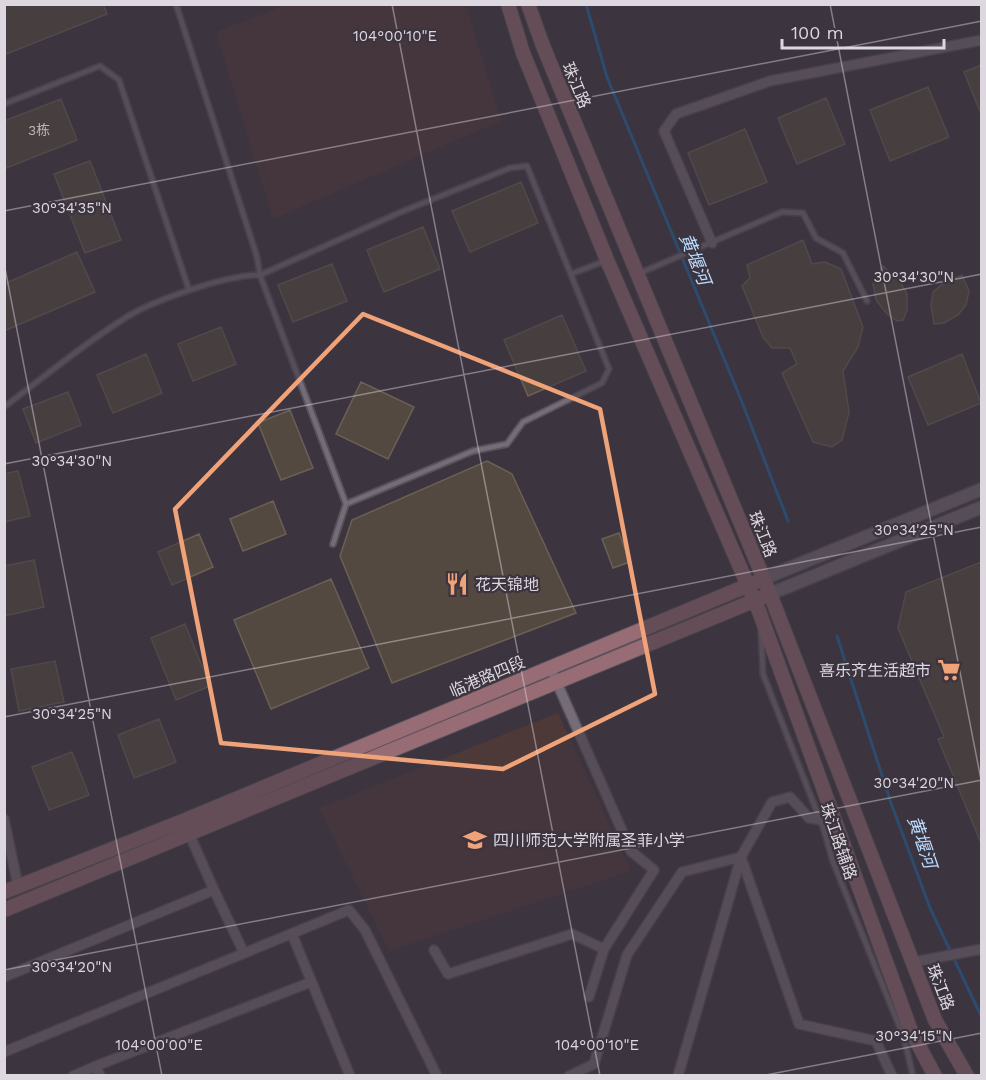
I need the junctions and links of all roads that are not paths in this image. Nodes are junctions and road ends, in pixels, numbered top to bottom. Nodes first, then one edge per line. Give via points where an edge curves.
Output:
1 (176, 4) edge
2 (508, 4) edge
3 (528, 4) edge
4 (981, 40) edge
5 (4, 104) edge
6 (712, 243) junction
7 (607, 260) junction
8 (571, 274) junction
9 (638, 274) junction
10 (260, 275) junction
11 (189, 290) junction
12 (867, 301) dead end
13 (4, 407) edge
14 (981, 489) edge
15 (346, 504) junction
16 (981, 507) edge
17 (333, 544) dead end
18 (763, 579) junction
19 (748, 586) junction
20 (770, 594) junction
21 (757, 606) junction
22 (550, 667) junction
23 (557, 682) junction
24 (4, 819) edge
25 (820, 820) junction
26 (183, 821) junction
27 (190, 835) junction
28 (741, 857) junction
29 (18, 886) junction
30 (214, 890) junction
31 (4, 892) edge
32 (4, 910) edge
33 (292, 934) junction
34 (604, 949) junction
35 (981, 949) edge
36 (434, 950) dead end
37 (244, 954) junction
38 (914, 962) junction
39 (4, 977) edge
40 (311, 982) junction
41 (589, 997) dead end
42 (4, 1052) edge
43 (594, 1064) junction
44 (98, 1071) edge
45 (74, 1076) edge
46 (350, 1076) edge
47 (437, 1076) edge
48 (569, 1076) edge
49 (596, 1076) edge
50 (678, 1076) edge
51 (892, 1076) edge
52 (913, 1076) edge
53 (935, 1076) edge
54 (967, 1076) edge

1 - 10 lane
2 - 7 main road, 珠江路 via 523,53
3 - 9 main road, 珠江路
4 - 6 street via 770,81 676,114 664,131
5 - 11 lane via 100,66 118,80
6 - 9 lane
6 - 12 lane via 782,212 802,213 816,238 843,253
7 - 8 lane
7 - 19 main road, 珠江路
8 - 10 lane via 527,166 510,168 412,208
8 - 15 lane via 609,369 602,383 523,422 507,444 473,451
9 - 18 main road, 珠江路
10 - 11 lane via 243,275
10 - 15 lane
11 - 13 lane via 123,318
14 - 18 street, 临港路四段
15 - 17 lane
16 - 20 street, 临港路四段
18 - 19 main road, 临港路四段
18 - 20 main road, 珠江路
19 - 21 main road, 珠江路
19 - 22 main road, 临港路四段
20 - 21 main road, 临港路四段
20 - 38 main road, 珠江路
21 - 23 main road, 临港路四段
21 - 25 lane, 珠江路辅路 via 763,674
21 - 53 main road, 珠江路 via 910,1031
22 - 23 street
22 - 26 main road, 临港路四段
23 - 27 main road, 临港路四段
23 - 34 street via 631,851 654,870
24 - 29 street
25 - 28 street via 809,818 790,797 772,802
25 - 52 lane, 珠江路辅路 via 832,862 904,1038
26 - 27 street
26 - 29 main road, 临港路四段
27 - 30 street
27 - 32 main road, 临港路四段
28 - 43 street via 682,872 627,955
28 - 50 street
28 - 51 street via 799,1024 876,1041
29 - 31 main road, 临港路四段
30 - 37 street
30 - 39 street
33 - 37 street
33 - 40 street
33 - 47 street via 349,910 355,915
34 - 36 street via 572,934 448,974
34 - 41 street
35 - 38 street
37 - 42 street
38 - 54 main road, 珠江路 via 935,1020
40 - 44 street
40 - 46 street
43 - 48 street
43 - 49 street
44 - 45 street

